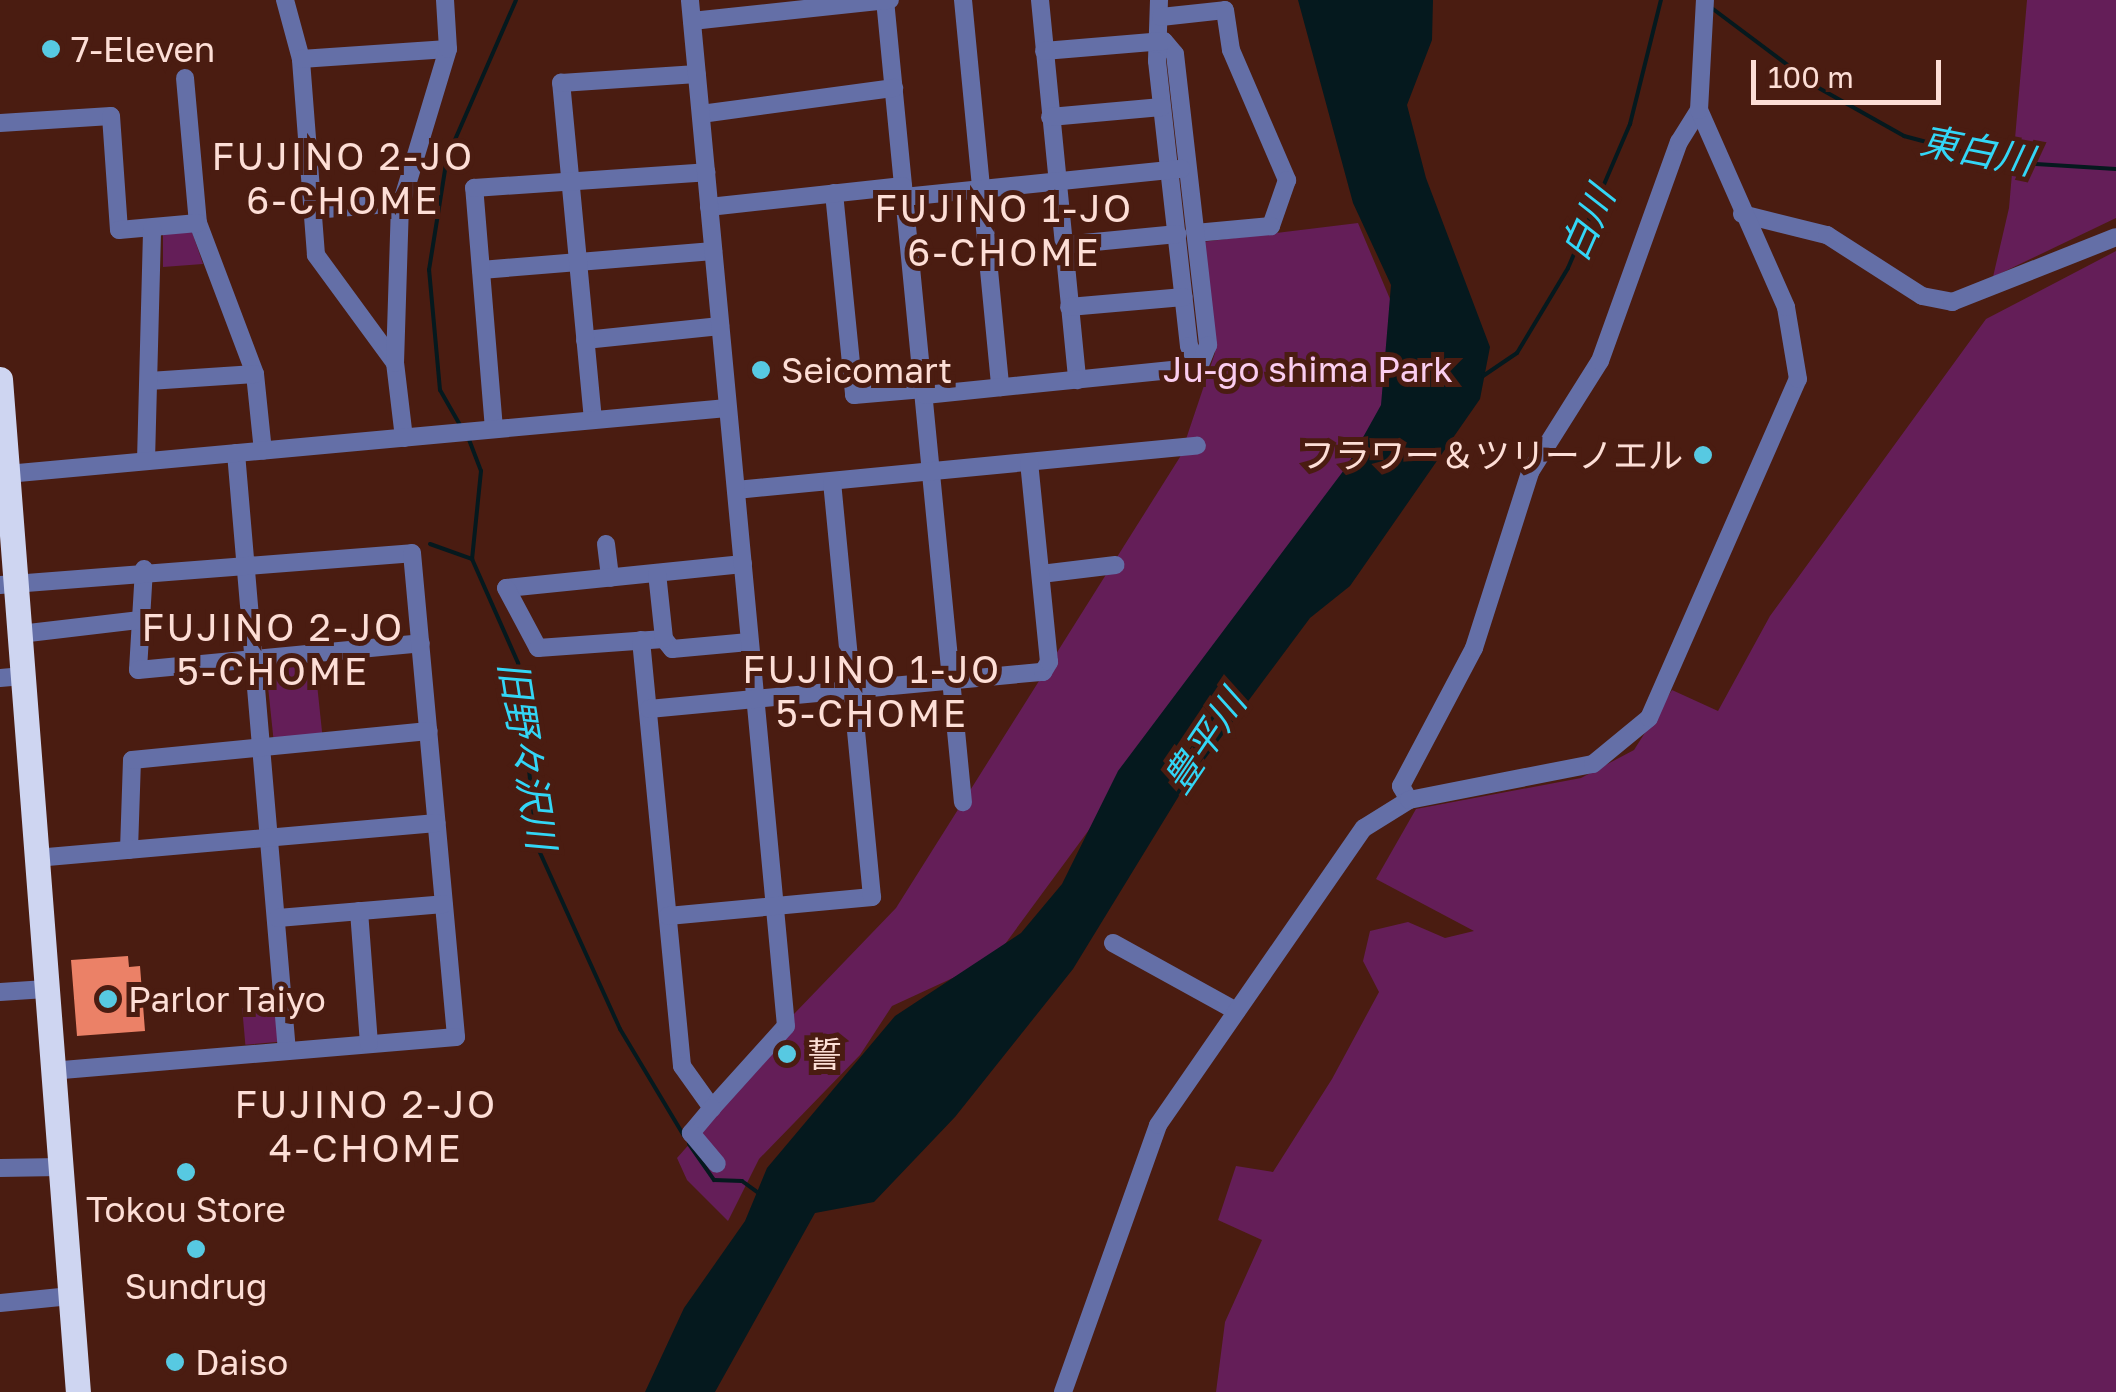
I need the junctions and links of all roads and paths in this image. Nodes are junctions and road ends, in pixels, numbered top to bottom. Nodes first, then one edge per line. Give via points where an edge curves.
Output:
1 (285, 0) edge
2 (445, 0) edge
3 (690, 0) edge
4 (887, 0) edge
5 (963, 0) edge
6 (1040, 0) edge
7 (1705, 0) edge
8 (787, 4) edge
9 (1160, 8) edge
10 (692, 20) junction
11 (1164, 40) junction
12 (448, 49) junction
13 (1044, 51) junction
14 (301, 59) junction
15 (697, 74) junction
16 (185, 78) dead end
17 (894, 88) junction
18 (1162, 107) junction
19 (1699, 110) junction
20 (701, 114) junction
21 (1050, 117) junction
22 (0, 123) edge
23 (1178, 170) junction
24 (706, 172) junction
25 (570, 181) junction
26 (1056, 181) junction
27 (980, 189) junction
28 (904, 191) junction
29 (834, 193) junction
30 (402, 203) junction
31 (709, 207) junction
32 (313, 210) junction
33 (1742, 214) junction
34 (198, 223) junction
35 (152, 228) junction
36 (1186, 234) junction
37 (2116, 237) edge
38 (1062, 245) junction
39 (713, 251) junction
40 (578, 262) junction
41 (481, 270) junction
42 (1184, 297) junction
43 (1069, 307) junction
44 (720, 326) junction
45 (585, 340) junction
46 (394, 363) junction
47 (1200, 367) junction
48 (256, 374) junction
49 (0, 379) edge
50 (1077, 380) junction
51 (149, 381) junction
52 (1000, 387) junction
53 (924, 392) junction
54 (727, 408) junction
55 (593, 420) junction
56 (485, 430) junction
57 (404, 438) junction
58 (1198, 446) dead end
59 (263, 451) junction
60 (236, 454) junction
61 (146, 461) junction
62 (1029, 462) junction
63 (932, 472) junction
64 (7, 474) junction
65 (832, 482) junction
66 (736, 490) junction
67 (606, 544) dead end
68 (246, 563) junction
69 (742, 564) junction
70 (1115, 565) dead end
71 (144, 569) junction
72 (657, 573) junction
73 (1041, 574) junction
74 (7, 577) edge
75 (610, 578) junction
76 (140, 620) junction
77 (20, 634) junction
78 (664, 638) junction
79 (642, 640) junction
80 (749, 642) junction
81 (420, 644) junction
82 (254, 659) junction
83 (11, 677) edge
84 (951, 681) junction
85 (853, 690) junction
86 (756, 699) junction
87 (649, 709) junction
88 (429, 731) junction
89 (262, 747) junction
90 (1409, 800) junction
91 (963, 802) dead end
92 (436, 824) junction
93 (270, 840) junction
94 (129, 850) junction
95 (36, 858) junction
96 (443, 904) junction
97 (775, 906) junction
98 (359, 911) junction
99 (668, 916) junction
100 (278, 918) junction
101 (1113, 943) dead end
102 (46, 989) junction
103 (0, 992) edge
104 (1236, 1011) junction
105 (369, 1044) junction
106 (287, 1051) junction
107 (53, 1071) junction
108 (712, 1108) junction
109 (717, 1164) dead end
110 (60, 1167) junction
111 (0, 1168) edge
112 (71, 1296) junction
113 (0, 1303) edge
114 (78, 1392) edge
115 (1064, 1392) edge

1 - 14 street
2 - 12 street
3 - 10 street
4 - 8 street
4 - 17 street
5 - 27 street
6 - 13 street
7 - 19 street
8 - 10 street
9 - 11 street
9 - 36 street via 1225,10 1231,50 1287,180 1271,226
10 - 15 street
11 - 13 street
11 - 18 street
11 - 23 street via 1175,54
12 - 14 street
12 - 30 street
13 - 21 street
14 - 32 street
15 - 20 street
15 - 25 street via 561,83
16 - 34 street
17 - 20 street
17 - 28 street
18 - 21 street
18 - 23 street
19 - 33 street
19 - 90 street via 1678,142 1600,361 1530,472 1474,648 1400,786
20 - 24 street
21 - 26 street
22 - 35 street via 111,116 119,230
23 - 26 street
23 - 36 street
24 - 25 street
24 - 31 street
25 - 40 street
25 - 41 street via 474,188
26 - 27 street
26 - 38 street
27 - 28 street
27 - 52 street
28 - 29 street
28 - 53 street
29 - 31 street
29 - 53 street via 854,395
30 - 32 street
30 - 46 street
31 - 39 street
32 - 46 street via 316,254
33 - 37 street via 1827,235 1922,296 1952,302
33 - 90 street via 1786,307 1798,379 1649,718 1593,764
34 - 35 street
34 - 48 street
35 - 51 street
36 - 38 street
36 - 42 street
36 - 47 street via 1208,345
38 - 43 street
39 - 40 street
39 - 44 street
40 - 41 street
40 - 45 street
41 - 56 street
42 - 43 street
42 - 47 street
43 - 50 street
44 - 45 street
44 - 54 street
45 - 55 street
46 - 57 street
47 - 50 street
48 - 51 street
48 - 59 street
49 - 64 highway
50 - 52 street
51 - 61 street
52 - 53 street
53 - 63 street
54 - 55 street
54 - 66 street
55 - 56 street
56 - 57 street
57 - 59 street
58 - 62 street
59 - 60 street
60 - 61 street
60 - 68 street
61 - 64 street
62 - 63 street
62 - 73 street
63 - 65 street
63 - 84 street
64 - 74 highway
65 - 66 street
65 - 85 street
66 - 69 street
67 - 75 street
68 - 71 street
68 - 81 street via 412,552
68 - 82 street
69 - 72 street
69 - 80 street
70 - 73 street
71 - 74 street
71 - 76 street
72 - 75 street
72 - 78 street
73 - 84 street via 1049,662 1043,672
74 - 77 highway
75 - 79 street via 506,588 538,648
76 - 77 street
76 - 82 street via 138,670
77 - 83 highway
78 - 79 street
78 - 80 street via 672,648
79 - 87 street
80 - 86 street
81 - 82 street
81 - 88 street
82 - 89 street
83 - 95 highway
84 - 85 street
84 - 91 street
85 - 86 street
85 - 97 street via 872,897
86 - 87 street
86 - 97 street
87 - 99 street
88 - 89 street
88 - 92 street
89 - 93 street
89 - 94 street via 132,760
90 - 104 street via 1364,828
92 - 93 street
92 - 96 street
93 - 94 street
93 - 100 street
94 - 95 street
95 - 102 highway
96 - 98 street
96 - 105 street via 456,1037
97 - 99 street
97 - 108 street via 786,1026
98 - 100 street
98 - 105 street
99 - 108 street via 682,1066
100 - 106 street
101 - 104 street
102 - 103 street
102 - 107 highway
104 - 115 street via 1158,1126
105 - 106 street
106 - 107 street
107 - 110 highway
108 - 109 street via 691,1134
110 - 111 street
110 - 112 highway
112 - 113 street
112 - 114 highway

